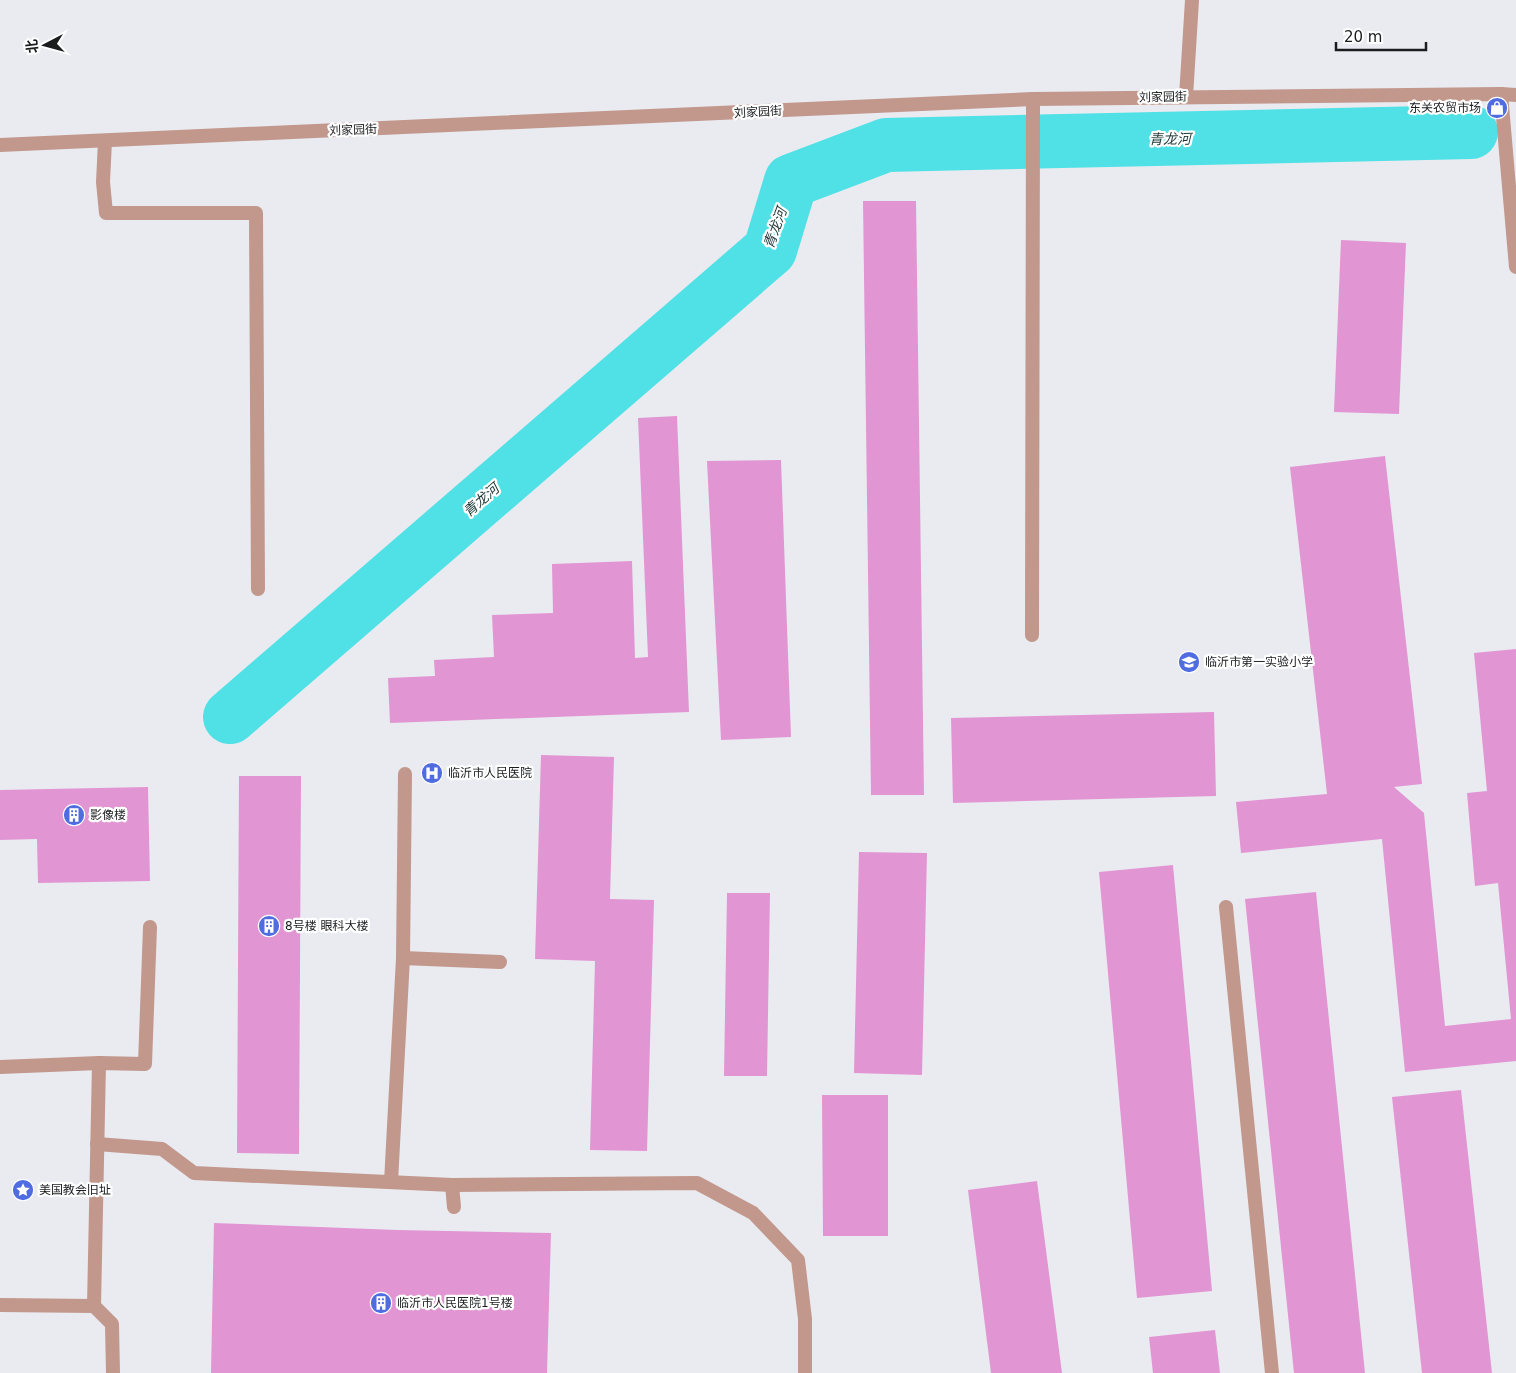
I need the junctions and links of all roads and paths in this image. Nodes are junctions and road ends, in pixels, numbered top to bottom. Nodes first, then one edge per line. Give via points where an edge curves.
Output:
1 (1192, 0) edge
2 (1501, 94) junction
3 (1516, 95) edge
4 (1186, 97) junction
5 (1032, 99) junction
6 (106, 141) junction
7 (0, 146) edge
8 (1516, 267) edge
9 (258, 589) dead end
10 (1032, 635) dead end
11 (406, 774) dead end
12 (1226, 907) dead end
13 (150, 927) dead end
14 (403, 958) junction
15 (500, 962) dead end
16 (99, 1063) junction
17 (0, 1068) edge
18 (97, 1144) junction
19 (391, 1182) junction
20 (452, 1185) junction
21 (454, 1207) dead end
22 (0, 1305) edge
23 (94, 1306) junction
24 (113, 1373) edge
25 (805, 1373) edge
26 (1272, 1373) edge

1 - 4 street
2 - 3 street, 刘家园街
2 - 4 street, 刘家园街
2 - 8 street
4 - 5 street, 刘家园街
5 - 6 street, 刘家园街
5 - 10 street
6 - 7 street, 刘家园街
6 - 9 street via 103,182 106,213 256,213
11 - 14 street
12 - 26 street
13 - 16 street via 145,1064
14 - 15 street
14 - 19 street
16 - 17 street
16 - 18 street
18 - 19 street via 162,1149 194,1173
18 - 23 street
19 - 20 street
20 - 21 street
20 - 25 street via 697,1183 753,1213 798,1260 805,1319
22 - 23 street
23 - 24 street via 112,1324

